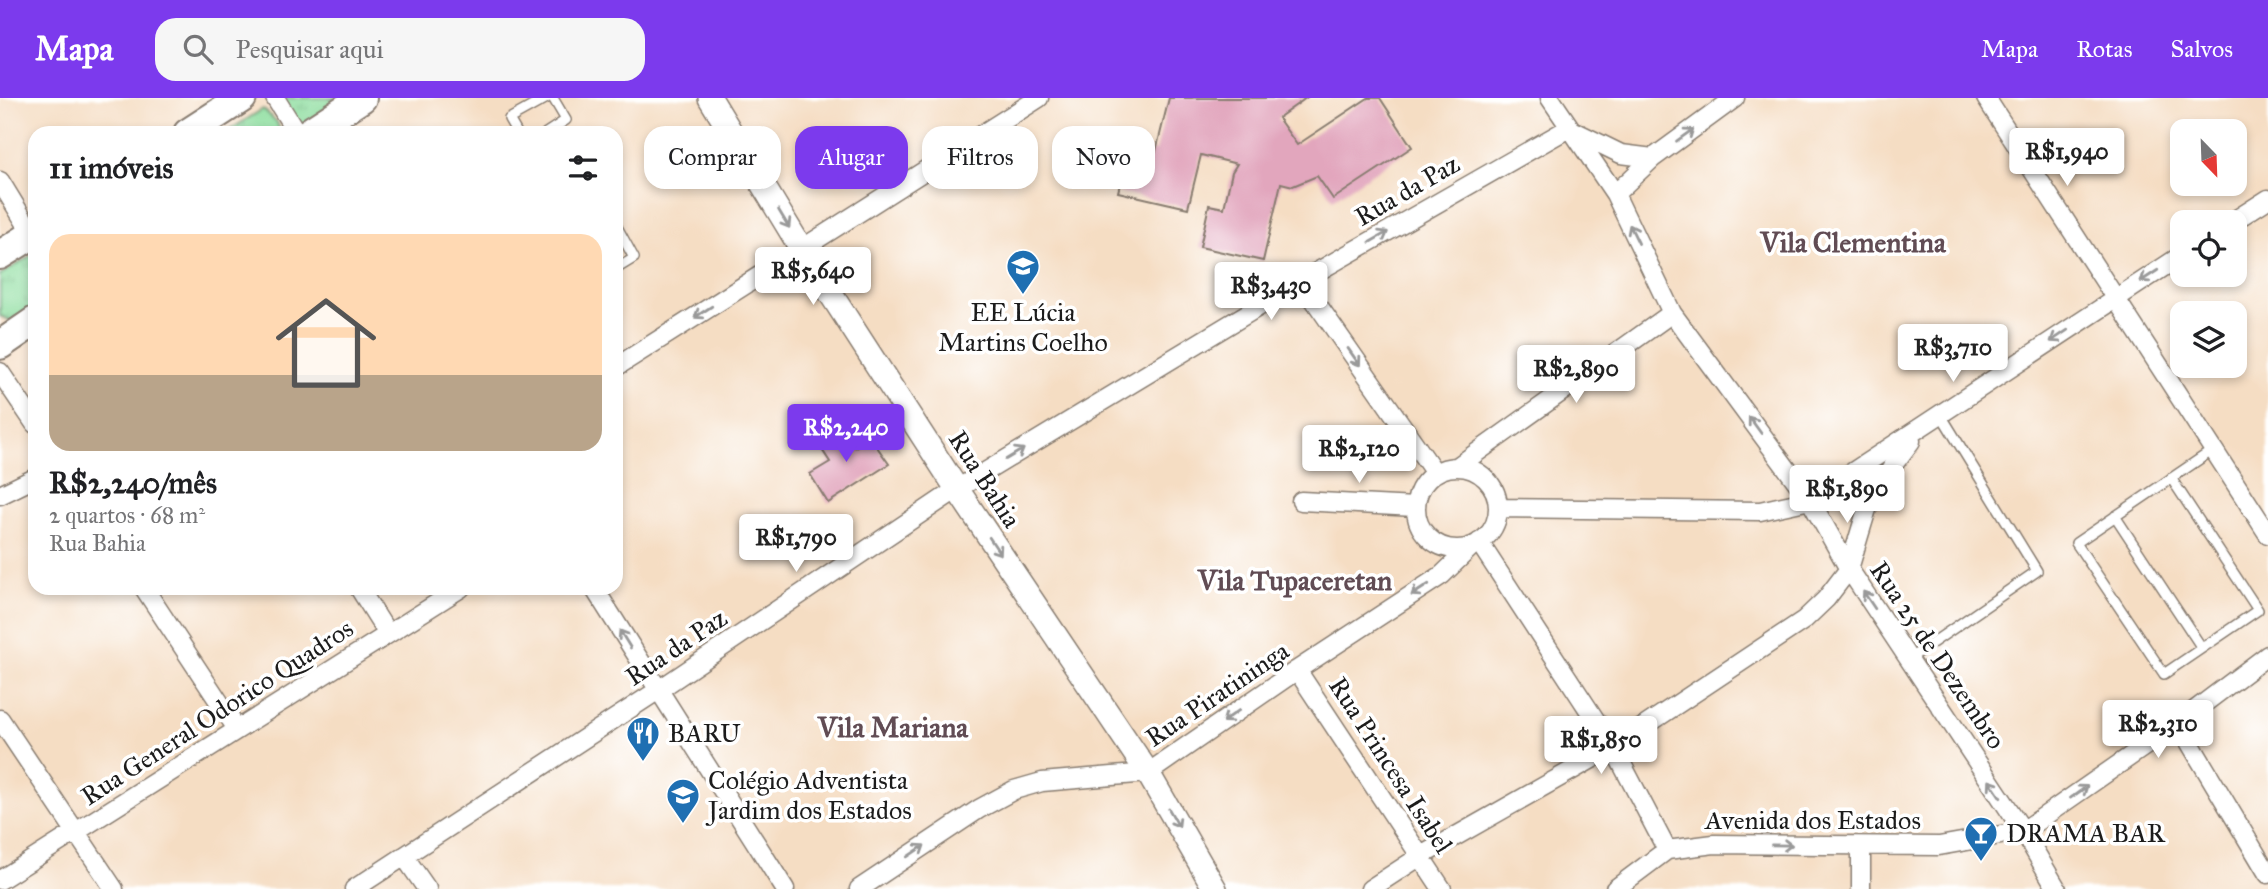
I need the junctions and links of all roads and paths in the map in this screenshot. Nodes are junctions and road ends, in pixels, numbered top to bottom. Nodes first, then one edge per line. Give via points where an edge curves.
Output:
1 (242, 98) edge
2 (275, 98) edge
3 (362, 98) edge
4 (547, 98) edge
5 (553, 98) edge
6 (710, 98) edge
7 (1040, 98) edge
8 (1550, 98) edge
9 (1735, 98) edge
10 (1986, 98) edge
11 (199, 126) edge
12 (293, 126) edge
13 (319, 126) edge
14 (513, 126) edge
15 (557, 126) edge
16 (1569, 128) junction
17 (1653, 158) junction
18 (0, 181) edge
19 (1615, 194) junction
20 (2268, 199) edge
21 (2247, 212) edge
22 (28, 225) edge
23 (28, 238) edge
24 (623, 238) edge
25 (801, 248) junction
26 (0, 256) edge
27 (2170, 263) edge
28 (623, 265) edge
29 (1301, 281) junction
30 (2115, 298) junction
31 (1672, 313) junction
32 (28, 326) edge
33 (0, 345) edge
34 (623, 362) edge
35 (0, 372) edge
36 (28, 414) edge
37 (1941, 415) junction
38 (1919, 430) junction
39 (2213, 450) junction
40 (1458, 466) junction
41 (1435, 473) junction
42 (2171, 478) junction
43 (28, 481) edge
44 (957, 489) junction
45 (0, 495) edge
46 (1810, 500) junction
47 (1301, 501) dead end
48 (1415, 507) junction
49 (1499, 508) junction
50 (2115, 516) junction
51 (2268, 534) edge
52 (1476, 544) junction
53 (1849, 569) junction
54 (149, 595) edge
55 (363, 595) edge
56 (450, 595) edge
57 (598, 595) edge
58 (388, 634) junction
59 (2202, 648) junction
60 (2268, 656) edge
61 (1909, 659) junction
62 (1297, 670) junction
63 (657, 691) junction
64 (0, 719) edge
65 (2178, 723) junction
66 (237, 729) junction
67 (1613, 747) junction
68 (1148, 773) junction
69 (2022, 831) junction
70 (76, 833) junction
71 (1861, 846) junction
72 (1667, 850) junction
73 (404, 856) junction
74 (1419, 857) junction
75 (2268, 874) edge
76 (0, 880) edge
77 (114, 889) edge
78 (354, 889) edge
79 (427, 889) edge
80 (785, 889) edge
81 (859, 889) edge
82 (1215, 889) edge
83 (1370, 889) edge
84 (1441, 889) edge
85 (1615, 889) edge
86 (1861, 889) edge
87 (2057, 889) edge

1 - 11 main road
2 - 12 street
3 - 13 main road
4 - 14 lane via 509,119
5 - 15 lane via 566,120
6 -> 25 street, Rua Bahia
7 - 25 street
8 - 16 street, Rua 25 de Dezembro
17 -> 9 street
10 - 30 street
16 - 17 street via 1621,154
16 - 19 street, Rua 25 de Dezembro
29 -> 16 street, Rua da Paz
17 - 19 street
18 - 22 street
31 -> 19 street, Rua 25 de Dezembro
20 - 21 street
23 - 26 main road
24 - 28 lane via 634,258
25 -> 34 street
25 - 44 street, Rua Bahia
27 -> 30 street
29 -> 41 street
44 -> 29 street, Rua da Paz
30 -> 37 street
30 - 39 street
31 - 40 street
46 -> 31 street, Rua 25 de Dezembro
32 - 33 main road
35 - 36 street
37 - 38 street
37 - 61 lane via 2037,571
38 - 46 street
38 - 53 street via 1867,509
39 - 42 lane
39 - 51 street
40 - 41 street
40 - 49 street via 1488,479
41 - 48 street via 1419,491
42 - 50 lane
42 - 59 lane via 2258,610
43 - 45 street
44 - 63 street, Rua da Paz
44 -> 68 street, Rua Bahia
46 - 49 street via 1760,511
46 - 53 street, Rua 25 de Dezembro
47 - 48 street
48 - 52 street via 1427,537 1440,545 1456,549
49 - 52 street via 1495,524
50 - 59 lane
50 - 59 lane via 2076,543 2164,674
52 -> 62 street, Rua Piratininga via 1442,575
52 - 67 street
61 -> 53 street, Rua 25 de Dezembro
53 - 67 street via 1804,620
54 - 66 street
55 - 58 street
56 - 58 street, Rua General Odorico Quadros
63 -> 57 street
58 - 66 street, Rua General Odorico Quadros
60 - 65 street
69 -> 61 street, Rua 25 de Dezembro
62 -> 68 street, Rua Piratininga
62 - 74 street, Rua Princesa Isabel
63 - 73 street, Rua da Paz
63 - 80 street
64 - 70 street
69 -> 65 street
65 - 75 street
66 - 70 street, Rua General Odorico Quadros
67 - 72 street
67 - 74 street
81 -> 68 street, Rua Piratininga via 979,808 1014,790 1042,782
68 -> 82 street, Rua Bahia
69 - 71 street, Avenida dos Estados via 1939,846
69 - 87 street, Rua 25 de Dezembro
70 - 76 street, Rua General Odorico Quadros
70 - 77 street
72 -> 71 street, Avenida dos Estados via 1714,844
71 - 86 street
72 - 85 street, Avenida dos Estados
73 - 78 street, Rua da Paz
73 - 79 street
74 - 83 street
74 - 84 street, Rua Princesa Isabel

